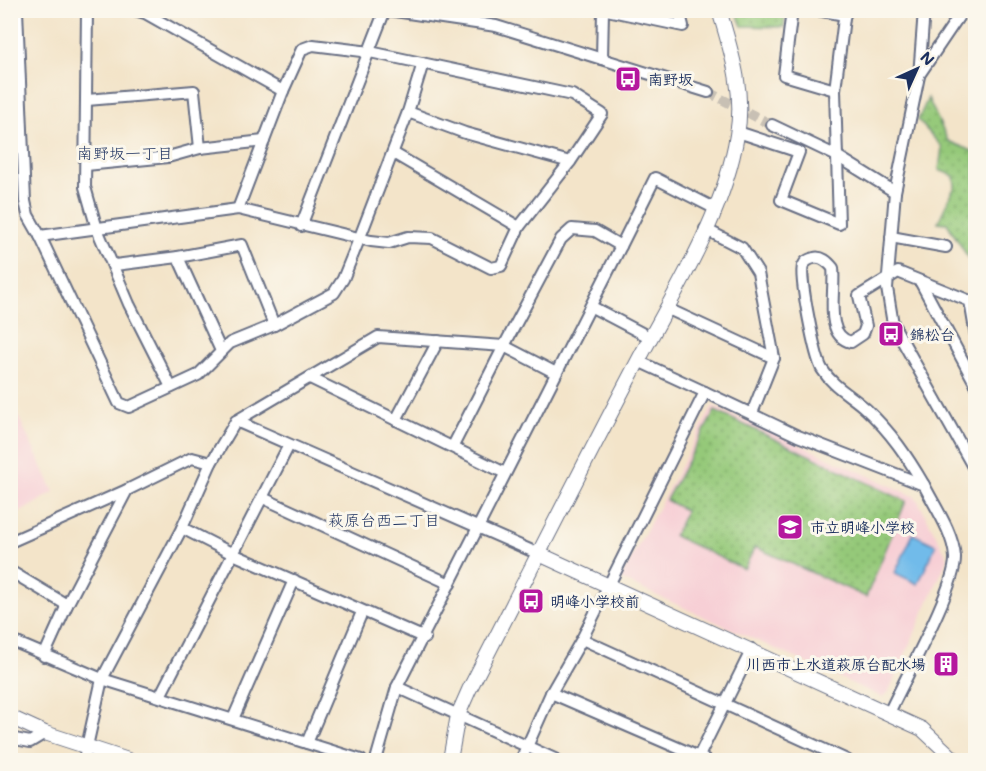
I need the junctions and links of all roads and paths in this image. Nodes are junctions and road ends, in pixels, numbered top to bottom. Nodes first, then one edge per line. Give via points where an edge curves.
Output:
1 (17, 10) edge
2 (87, 10) edge
3 (135, 10) edge
4 (386, 10) edge
5 (605, 10) edge
6 (679, 10) edge
7 (719, 10) edge
8 (792, 10) edge
9 (817, 10) edge
10 (924, 10) edge
11 (963, 10) edge
12 (845, 13) edge
13 (370, 52) junction
14 (15, 53) edge
15 (602, 59) junction
16 (423, 63) junction
17 (919, 76) junction
18 (836, 90) junction
19 (283, 91) junction
20 (708, 92) tunnel mouth
21 (87, 100) junction
22 (408, 112) junction
23 (771, 125) tunnel mouth
24 (738, 132) junction
25 (264, 141) junction
26 (200, 147) junction
27 (393, 153) junction
28 (837, 156) junction
29 (570, 162) junction
30 (86, 165) junction
31 (895, 192) junction
32 (714, 208) junction
33 (238, 209) junction
34 (301, 226) junction
35 (519, 227) junction
36 (97, 229) junction
37 (705, 229) junction
38 (40, 236) junction
39 (360, 237) junction
40 (891, 237) junction
41 (621, 246) junction
42 (946, 247) dead end
43 (178, 257) junction
44 (115, 265) junction
45 (888, 279) junction
46 (921, 283) junction
47 (592, 307) junction
48 (666, 308) junction
49 (273, 325) junction
50 (975, 336) edge
51 (651, 338) junction
52 (438, 341) junction
53 (504, 346) junction
54 (221, 351) junction
55 (774, 358) junction
56 (638, 361) junction
57 (556, 373) junction
58 (310, 378) junction
59 (975, 385) edge
60 (171, 387) junction
61 (705, 392) junction
62 (752, 413) junction
63 (396, 420) junction
64 (236, 421) junction
65 (289, 445) junction
66 (453, 446) junction
67 (211, 463) junction
68 (975, 472) edge
69 (505, 473) junction
70 (924, 485) junction
71 (127, 490) junction
72 (263, 498) junction
73 (479, 527) junction
74 (182, 528) junction
75 (10, 542) edge
76 (233, 554) junction
77 (539, 554) junction
78 (10, 571) edge
79 (294, 580) junction
80 (450, 584) junction
81 (608, 587) junction
82 (67, 605) junction
83 (362, 612) junction
84 (424, 638) junction
85 (582, 639) junction
86 (10, 640) edge
87 (752, 649) junction
88 (44, 656) junction
89 (102, 679) junction
90 (397, 687) junction
91 (551, 693) junction
92 (160, 696) junction
93 (723, 704) junction
94 (889, 713) junction
95 (458, 715) junction
96 (10, 717) edge
97 (233, 719) junction
98 (45, 733) junction
99 (10, 738) edge
100 (307, 743) junction
101 (526, 747) junction
102 (85, 754) edge
103 (952, 759) edge
104 (128, 760) edge
105 (361, 760) edge
106 (376, 760) edge
107 (450, 760) edge
108 (520, 760) edge
109 (557, 760) edge
110 (700, 760) edge
111 (847, 760) edge

1 - 14 street
2 - 21 street
3 - 19 street
4 - 13 street
4 - 15 street via 496,27
5 - 6 street via 684,26
5 - 15 street
7 - 24 street via 738,73
8 - 18 street via 784,75
9 - 12 street
10 - 17 street
11 - 17 street
12 - 18 street
13 - 16 street
13 - 19 street via 313,45 302,49
13 - 34 street
14 - 38 street via 25,201 28,216
15 - 20 street
16 - 22 street
16 - 29 street via 572,95 602,114
17 - 31 street
18 - 28 street
19 - 25 street
21 - 26 street via 194,90
21 - 30 street
22 - 27 street
22 - 29 street via 465,133
23 - 28 street
24 - 28 street via 799,152 781,200 839,224
24 - 32 street via 730,170
25 - 26 street
25 - 33 street
26 - 30 street via 168,157
27 - 35 street
27 - 39 street
28 - 31 street
29 - 35 street
30 - 36 street via 85,187
31 - 40 street
32 - 37 street
32 - 41 street via 655,178
33 - 34 street
33 - 36 street
34 - 39 street
35 - 39 street via 501,266 491,268 432,238 408,237 388,243
36 - 38 street
36 - 44 street
37 - 48 street
37 - 55 street via 742,248 758,273
38 - 60 street via 119,403 129,407
39 - 49 street via 344,279 334,293
40 - 42 street
40 - 45 street
41 - 47 street
41 - 53 street via 595,231 572,229 561,238
43 - 44 street
43 - 49 street via 243,246
43 - 54 street
44 - 60 street via 129,304
45 - 46 street via 898,272
45 - 68 street via 887,302 893,324
45 - 70 street via 859,296 866,326 863,334 851,342 836,333 833,268 816,257 802,267 820,365 830,381 897,440
46 - 50 street via 970,302
46 - 59 street
47 - 51 street
47 - 57 street
48 - 51 street
48 - 55 street
49 - 54 street via 230,343
51 - 56 street
52 - 53 street
52 - 58 street via 378,337
52 - 63 street
53 - 57 street
53 - 66 street
54 - 60 street via 198,375
55 - 62 street
56 - 61 street
56 - 77 street
57 - 69 street
58 - 63 street
58 - 64 street
61 - 62 street
61 - 81 street
62 - 70 street via 798,436
63 - 66 street
64 - 65 street
64 - 67 street
65 - 72 street
65 - 73 street
66 - 69 street
67 - 71 street via 192,458
67 - 74 street
69 - 73 street
70 - 94 street via 949,535 955,558 946,593
71 - 75 street
71 - 82 street
72 - 76 street
72 - 80 street
73 - 77 street
73 - 80 street
74 - 76 street
74 - 89 street
76 - 79 street
76 - 92 street
77 - 81 street
77 - 95 street
78 - 82 street
79 - 83 street
79 - 97 street
80 - 84 street
81 - 85 street
81 - 87 street
82 - 88 street
83 - 84 street
83 - 100 street
84 - 90 street
85 - 91 street
85 - 93 street
86 - 88 street
87 - 93 street
87 - 94 street
88 - 89 street
89 - 92 street
89 - 102 street
90 - 95 street
90 - 106 street
91 - 101 street
91 - 110 street
92 - 97 street
93 - 110 street
93 - 111 street
94 - 103 street via 922,729
95 - 101 street
95 - 107 street
96 - 98 street
97 - 100 street
98 - 99 street via 30,742
98 - 102 street
100 - 105 street
101 - 108 street
101 - 109 street
102 - 104 street

